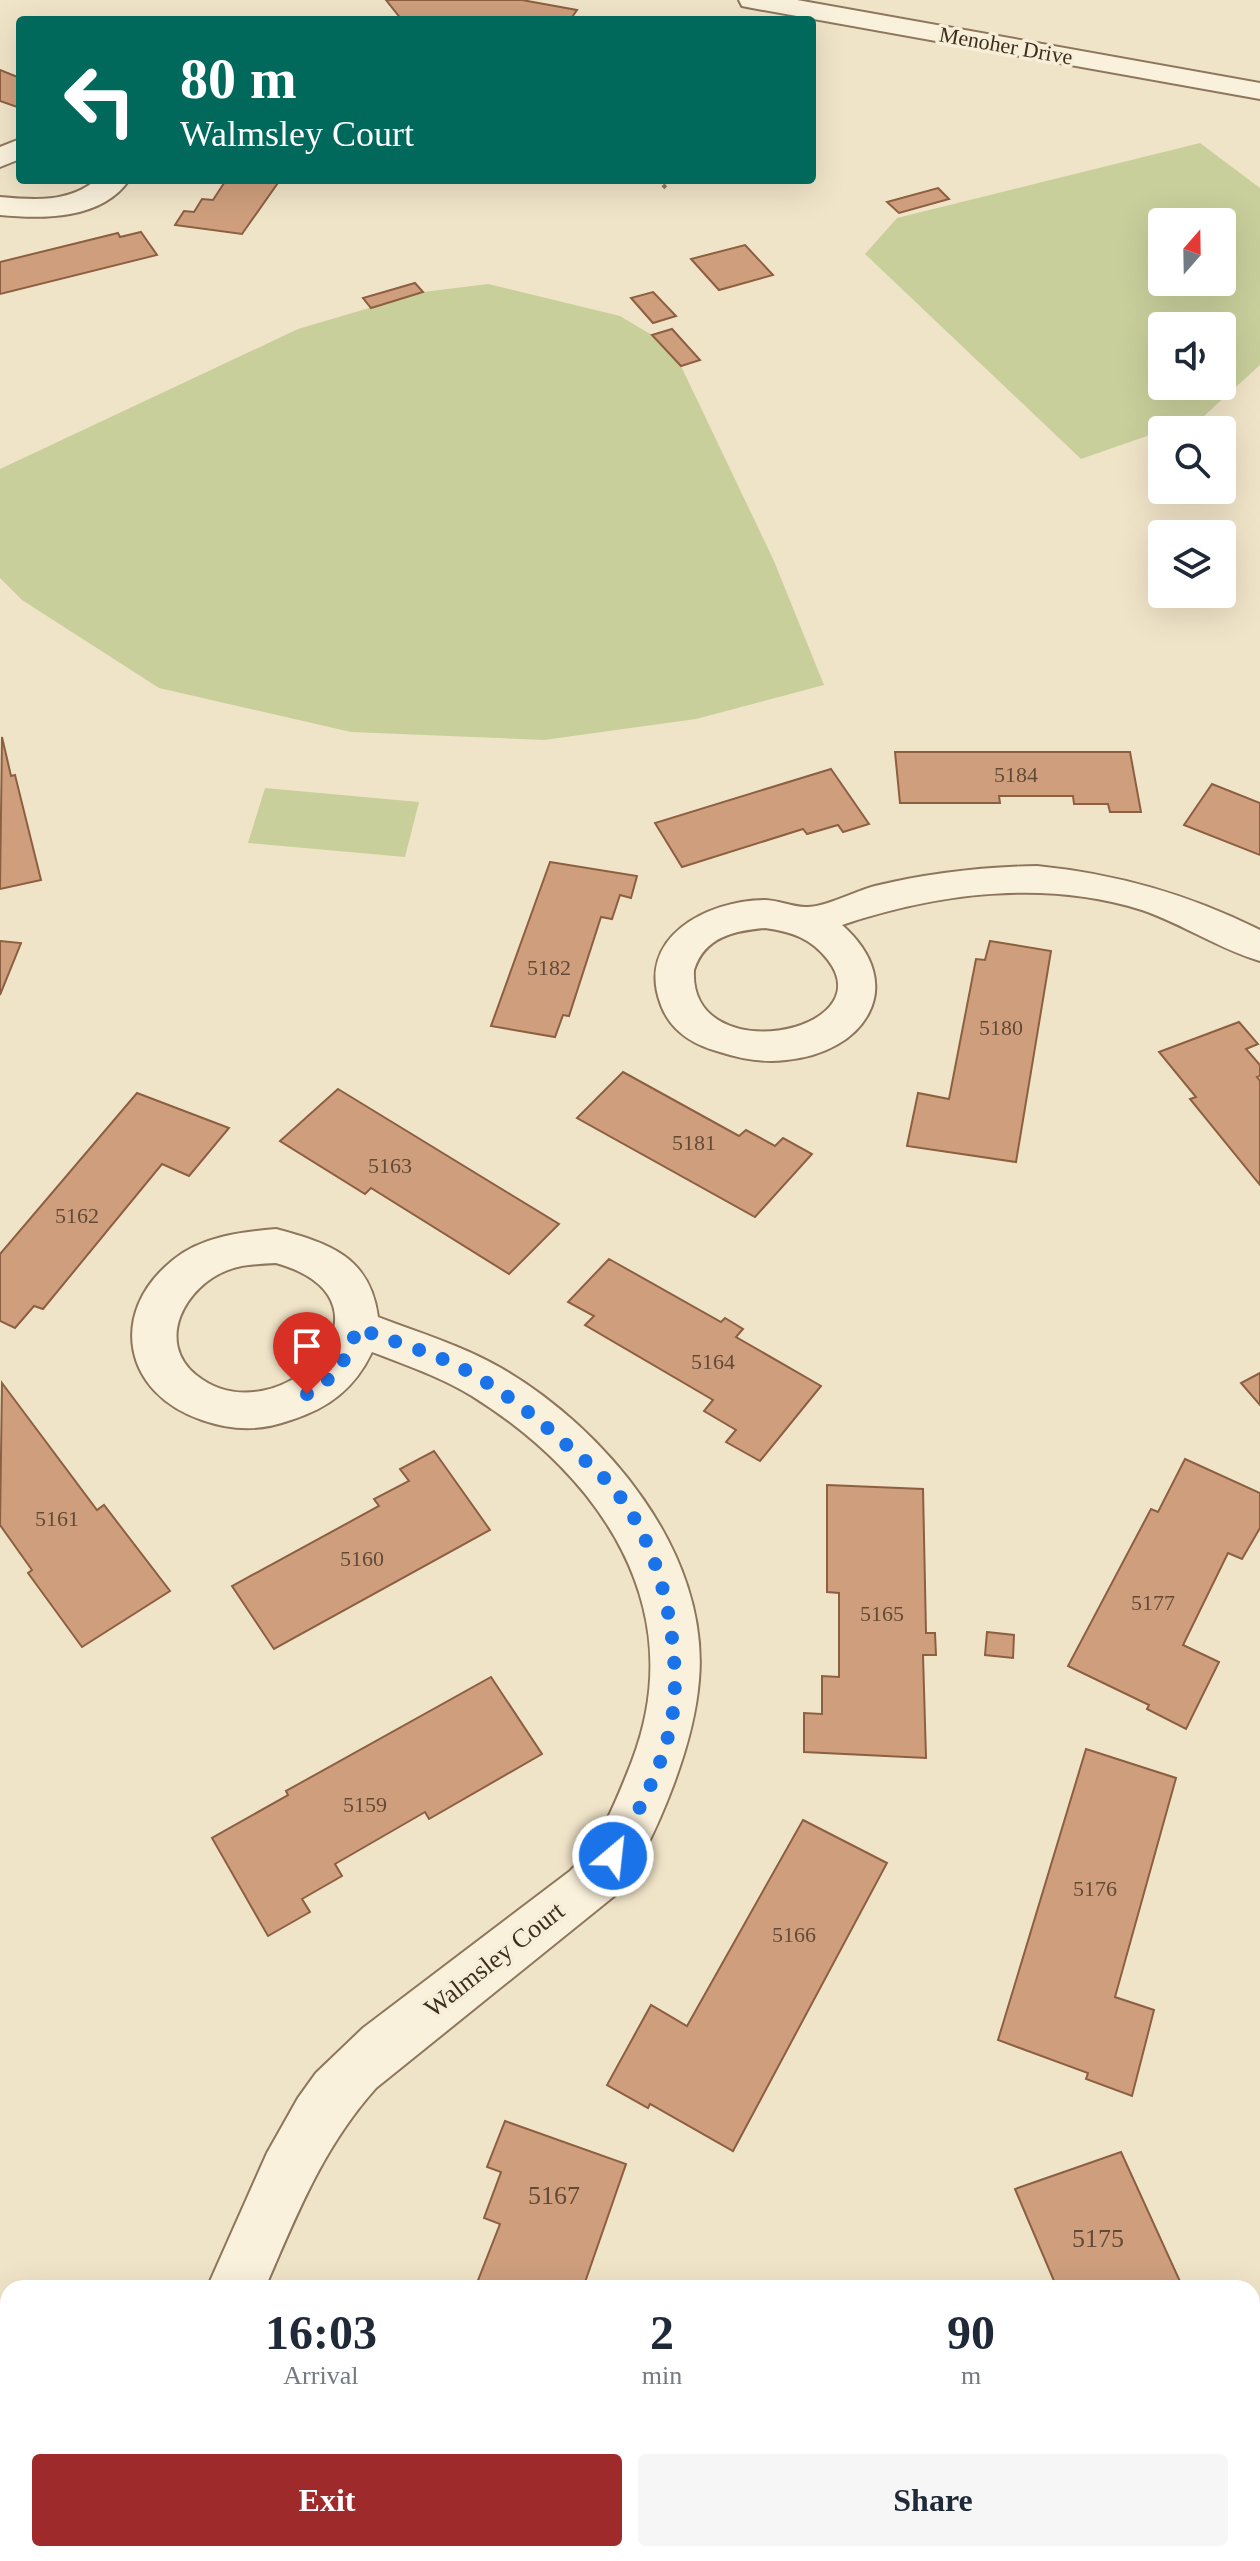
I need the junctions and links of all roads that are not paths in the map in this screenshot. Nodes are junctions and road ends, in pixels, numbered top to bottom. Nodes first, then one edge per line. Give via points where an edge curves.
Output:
1 (752, 0) edge
2 (1260, 91) edge
3 (110, 184) edge
4 (0, 206) edge
5 (807, 922) junction
6 (1260, 947) edge
7 (357, 1328) junction
8 (240, 2280) edge

1 - 2 street, Menoher Drive
3 - 4 street via 98,196 65,207
5 - 5 street via 836,939 857,979 854,1002 827,1032 801,1043 754,1047 721,1039 697,1025 676,1000 673,968 695,934 718,921 765,914
5 - 6 street via 854,904 954,881 1050,878 1161,902
7 - 7 street via 354,1299 337,1273 309,1255 276,1246 239,1248 204,1261 177,1282 158,1309 153,1340 162,1368 183,1392 215,1406 253,1411 291,1403 324,1384 347,1358
7 - 8 street, Walmsley Court via 456,1365 491,1385 606,1480 632,1515 663,1586 676,1666 675,1700 654,1777 597,1879 358,2067 305,2132

